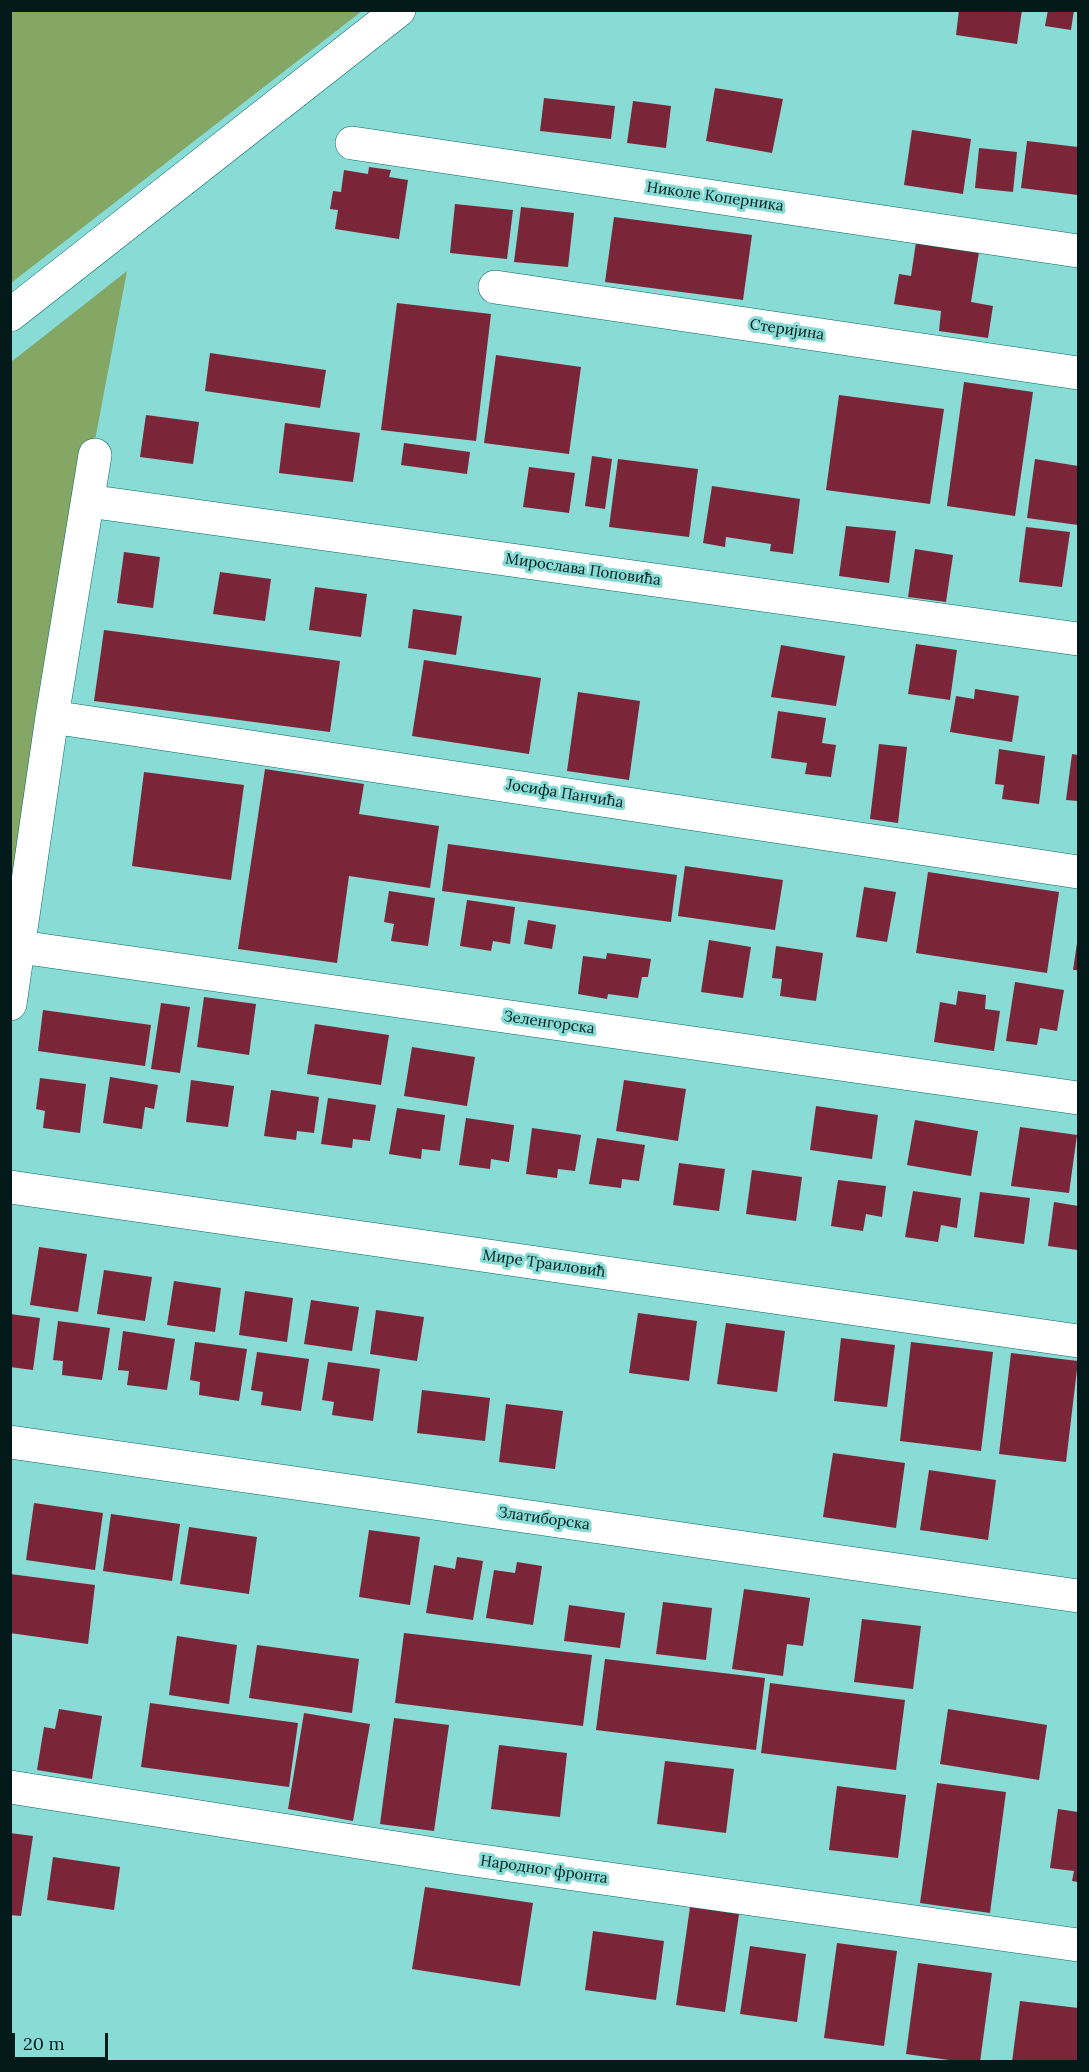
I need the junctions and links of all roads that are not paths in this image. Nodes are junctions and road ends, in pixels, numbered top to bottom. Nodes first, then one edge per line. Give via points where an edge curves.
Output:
1 (399, 10) edge
2 (352, 143) dead end
3 (1078, 251) edge
4 (495, 287) dead end
5 (10, 315) edge
6 (1078, 373) edge
7 (95, 455) dead end
8 (88, 501) junction
9 (1078, 639) edge
10 (52, 717) junction
11 (1078, 872) edge
12 (20, 947) junction
13 (10, 1004) edge
14 (1078, 1098) edge
15 (10, 1187) edge
16 (1078, 1341) edge
17 (10, 1442) edge
18 (1078, 1596) edge
19 (10, 1787) edge
20 (1078, 1945) edge

1 - 5 street
2 - 3 street, Николе Коперника
4 - 6 street, Стеријина
7 - 8 street
8 - 9 street, Мирослава Поповића
8 - 10 street
10 - 11 street, Јосифа Панчића
10 - 12 street
12 - 13 street
12 - 14 street, Зеленгорска
15 - 16 street, Мире Траиловић
17 - 18 street, Златиборска
19 - 20 street, Народног фронта via 453,1857

